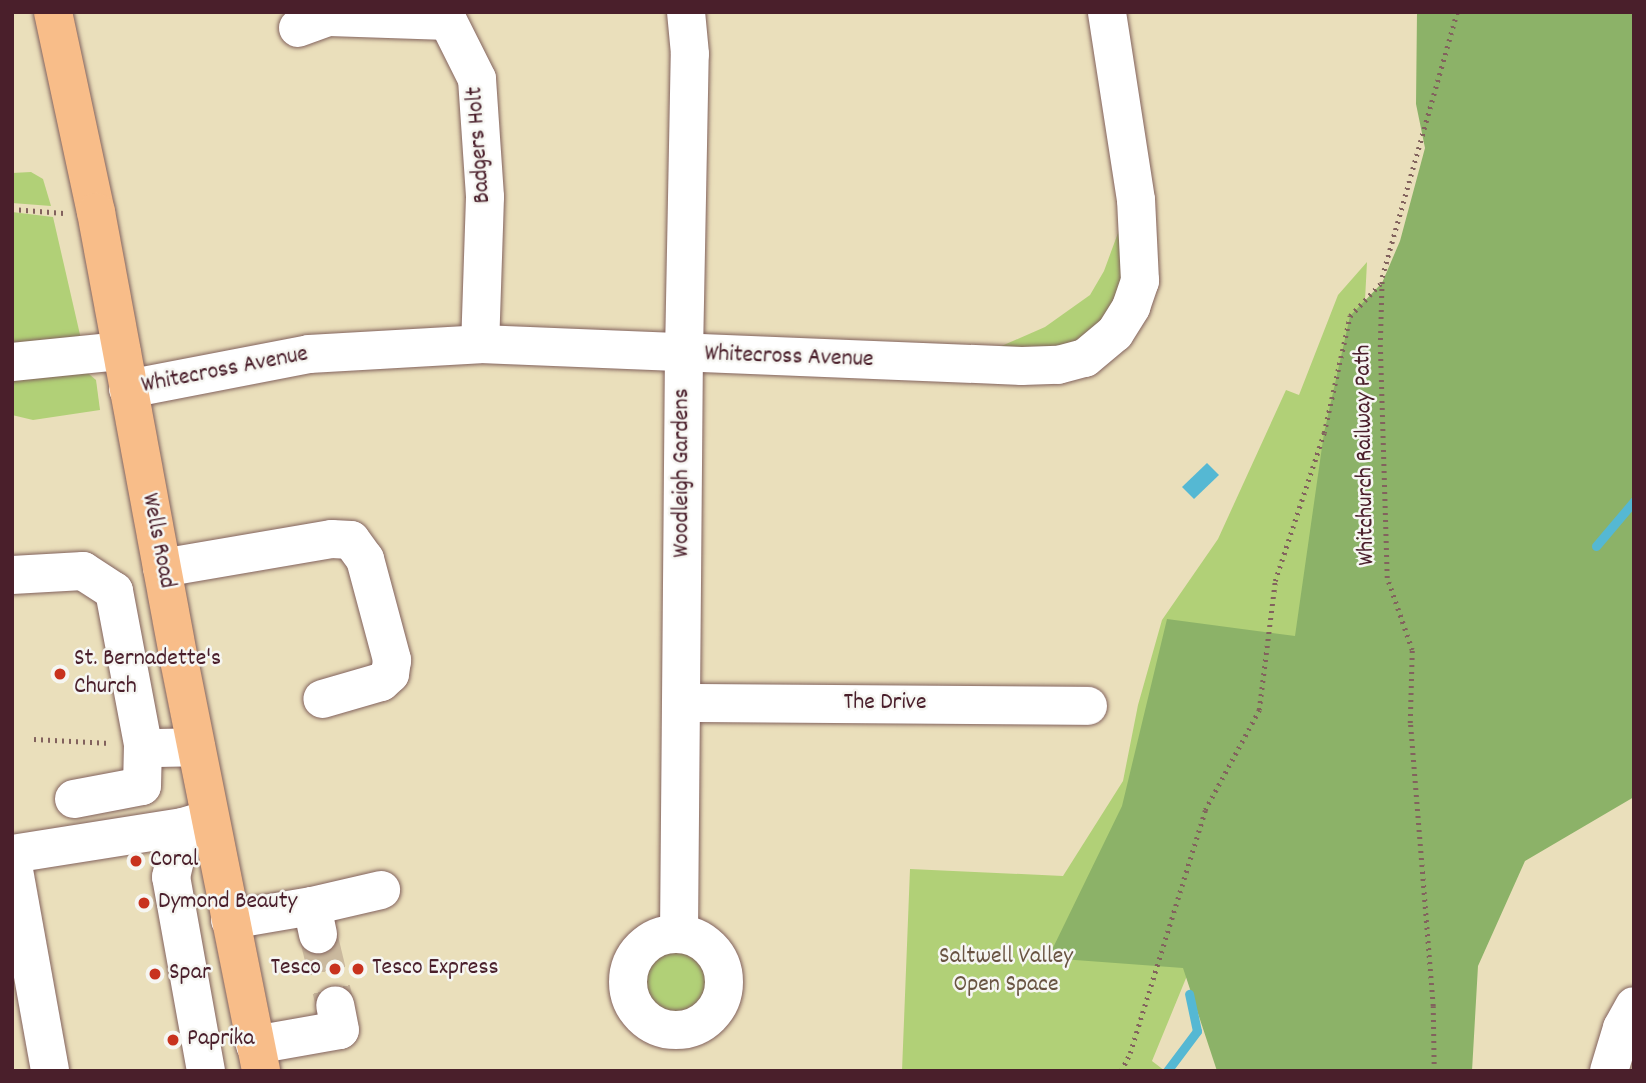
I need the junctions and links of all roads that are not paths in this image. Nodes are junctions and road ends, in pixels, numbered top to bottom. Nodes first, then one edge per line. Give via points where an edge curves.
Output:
1 (53, 12) edge
2 (686, 12) edge
3 (1107, 12) edge
4 (298, 28) dead end
5 (480, 344) junction
6 (121, 351) junction
7 (684, 355) junction
8 (12, 362) edge
9 (128, 389) junction
10 (162, 568) junction
11 (12, 575) edge
12 (321, 699) dead end
13 (682, 703) junction
14 (1088, 706) dead end
15 (143, 745) junction
16 (196, 747) junction
17 (74, 799) dead end
18 (196, 823) junction
19 (12, 854) edge
20 (12, 859) edge
21 (381, 890) dead end
22 (230, 920) junction
23 (680, 934) dead end
24 (335, 1005) tunnel mouth
25 (1634, 1006) edge
26 (258, 1058) edge
27 (50, 1071) edge
28 (206, 1071) edge
29 (1609, 1071) edge

1 - 6 highway, Wells Road
2 - 7 street, Woodleigh Gardens via 690,54
3 - 7 street, Whitecross Avenue via 1136,200 1140,281 1115,332 1085,358 1058,365 1022,366
4 - 5 street, Badgers Holt via 329,17 448,21 477,79 485,197
5 - 7 street, Whitecross Avenue
5 - 9 street, Whitecross Avenue via 309,354
6 - 8 street
6 - 9 highway, Wells Road
7 - 13 street, Woodleigh Gardens
9 - 10 highway, Wells Road
10 - 12 street via 332,539 351,540 365,559 392,660 390,674 381,682
10 - 16 highway, Wells Road
11 - 15 street via 83,571 114,591
13 - 14 street, The Drive
13 - 23 street, Woodleigh Gardens
15 - 16 street
15 - 17 street via 142,786
16 - 18 highway, Wells Road
18 - 19 street
18 - 22 highway, Wells Road
18 - 28 street via 171,877
20 - 27 street
21 - 22 street via 315,920
22 - 26 highway, Wells Road
24 - 26 street via 340,1030
25 - 29 street

